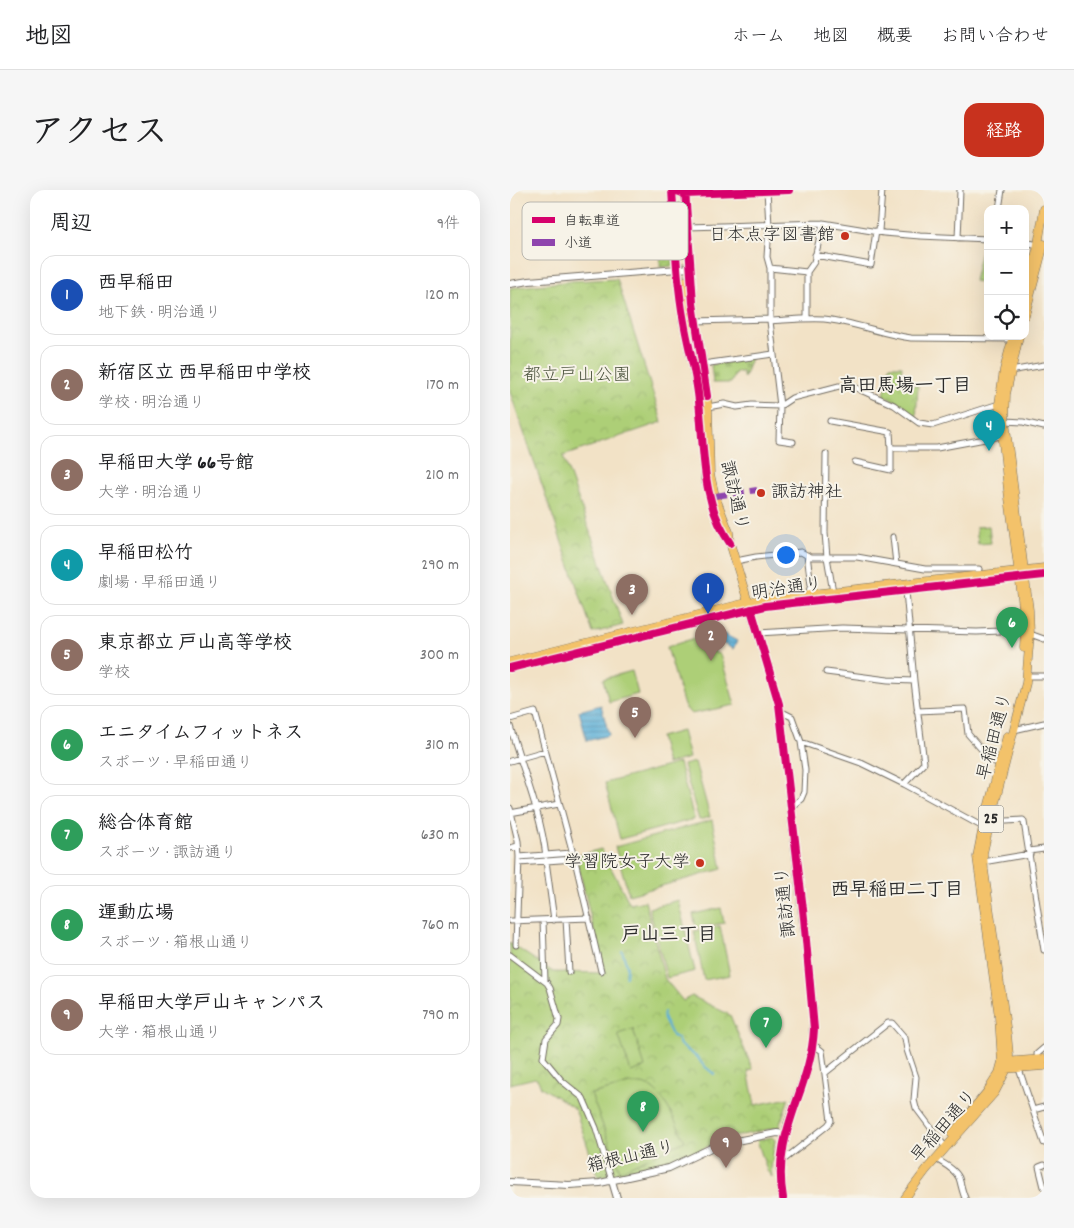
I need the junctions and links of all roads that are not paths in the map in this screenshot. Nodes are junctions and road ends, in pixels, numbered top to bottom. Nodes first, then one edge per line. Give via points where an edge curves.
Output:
1 (673, 190) edge
2 (768, 190) edge
3 (789, 190) edge
4 (882, 190) edge
5 (960, 190) edge
6 (1002, 190) edge
7 (685, 192) edge
8 (1000, 205) edge
9 (1044, 209) edge
10 (824, 223) junction
11 (769, 226) junction
12 (688, 227) joint
13 (878, 231) junction
14 (958, 238) junction
15 (984, 239) edge
16 (1029, 243) edge
17 (1042, 245) edge
18 (815, 256) junction
19 (677, 260) edge
20 (690, 268) junction
21 (770, 268) junction
22 (677, 269) junction
23 (807, 272) junction
24 (685, 281) tunnel mouth
25 (1029, 282) edge
26 (510, 284) edge
27 (1029, 299) edge
28 (807, 318) junction
29 (770, 320) junction
30 (695, 321) junction
31 (984, 337) edge
32 (1014, 340) edge
33 (694, 344) junction
34 (773, 354) junction
35 (703, 364) junction
36 (1044, 365) edge
37 (1007, 370) junction
38 (704, 376) junction
39 (695, 377) junction
40 (999, 404) junction
41 (780, 406) junction
42 (705, 408) junction
43 (830, 421) dead end
44 (1005, 421) junction
45 (1044, 427) edge
46 (1001, 436) junction
47 (794, 442) dead end
48 (891, 448) junction
49 (826, 454) dead end
50 (855, 462) dead end
51 (894, 536) dead end
52 (807, 555) junction
53 (827, 557) junction
54 (736, 561) junction
55 (896, 564) junction
56 (1044, 568) edge
57 (980, 569) dead end
58 (1022, 574) junction
59 (1044, 575) edge
60 (906, 591) junction
61 (833, 592) junction
62 (808, 594) junction
63 (750, 606) junction
64 (910, 631) junction
65 (1028, 632) junction
66 (758, 633) junction
67 (1044, 639) edge
68 (510, 662) edge
69 (510, 668) edge
70 (826, 672) dead end
71 (1027, 676) junction
72 (1044, 676) edge
73 (914, 682) junction
74 (780, 711) junction
75 (917, 711) junction
76 (510, 719) edge
77 (1044, 723) edge
78 (510, 726) edge
79 (1014, 730) junction
80 (801, 742) junction
81 (545, 751) junction
82 (520, 758) junction
83 (510, 760) edge
84 (1000, 764) junction
85 (904, 784) junction
86 (559, 804) junction
87 (791, 807) junction
88 (535, 809) junction
89 (511, 811) edge
90 (990, 822) junction
91 (983, 827) junction
92 (518, 846) junction
93 (510, 848) edge
94 (1044, 849) edge
95 (1030, 852) junction
96 (573, 856) junction
97 (546, 858) junction
98 (519, 860) junction
99 (983, 862) junction
100 (589, 918) junction
101 (566, 919) junction
102 (543, 920) junction
103 (554, 920) junction
104 (510, 921) edge
105 (517, 921) junction
106 (516, 944) dead end
107 (1044, 950) edge
108 (510, 955) edge
109 (601, 971) dead end
110 (569, 972) dead end
111 (545, 981) junction
112 (813, 1044) junction
113 (1044, 1048) edge
114 (1041, 1060) edge
115 (1005, 1066) junction
116 (1044, 1066) edge
117 (1019, 1069) junction
118 (825, 1073) junction
119 (1044, 1107) edge
120 (1032, 1110) junction
121 (785, 1134) junction
122 (1044, 1143) edge
123 (943, 1144) junction
124 (936, 1158) junction
125 (780, 1162) junction
126 (1044, 1165) edge
127 (612, 1181) junction
128 (510, 1182) edge
129 (1044, 1186) edge
130 (617, 1198) edge
131 (782, 1198) edge
132 (898, 1198) edge
133 (905, 1198) edge
134 (965, 1198) edge

1 - 7 street
2 - 3 street
2 - 7 street
2 - 11 street
4 - 13 street
5 - 14 street
6 - 8 street
9 - 17 main road
10 - 11 street
10 - 13 street
10 - 18 street
11 - 12 street
11 - 21 street via 767,257
12 - 20 main road, 諏訪通り
13 - 14 street
13 - 18 street via 871,265
14 - 15 street
16 - 17 street
17 - 25 main road
17 - 27 main road
18 - 23 street
19 - 22 main road, 諏訪通り
20 - 22 street
20 - 30 main road, 諏訪通り
21 - 23 street
21 - 29 street
22 - 26 street
22 - 39 main road, 諏訪通り
23 - 28 street
24 - 33 main road
28 - 29 street
28 - 31 street via 911,338
29 - 30 street
29 - 34 street
30 - 35 main road, 諏訪通り
32 - 37 main road, 早稲田通り / 25
33 - 38 main road
33 - 39 main road
34 - 35 street
34 - 41 street
35 - 38 main road, 諏訪通り
36 - 37 street
37 - 40 main road, 早稲田通り / 25
37 - 44 main road, 早稲田通り / 25
38 - 42 main road, 諏訪通り
39 - 42 main road, 諏訪通り
40 - 41 street via 932,425 918,423 894,405 854,387 839,386 792,398
40 - 46 main road, 早稲田通り / 25
41 - 42 street via 737,407 724,404
41 - 47 street via 779,440
42 - 54 main road, 諏訪通り via 711,484
43 - 48 street via 890,432
44 - 45 street
44 - 58 main road, 早稲田通り / 25
46 - 48 street via 937,448
46 - 58 main road, 早稲田通り / 25
48 - 50 street via 890,470
49 - 53 street
51 - 55 street
52 - 53 street
52 - 54 street via 801,552
52 - 62 street via 811,586
53 - 55 street via 857,557
53 - 61 street
54 - 63 main road, 諏訪通り
55 - 57 street via 925,569
56 - 58 main road, 明治通り
58 - 59 main road, 明治通り
58 - 60 main road, 明治通り
58 - 61 main road, 明治通り
58 - 65 main road, 早稲田通り / 25
60 - 63 main road, 明治通り
60 - 64 street
61 - 62 main road, 明治通り
62 - 63 main road, 明治通り
63 - 66 main road, 諏訪通り
63 - 68 main road, 明治通り
63 - 69 main road, 明治通り
64 - 65 street
64 - 66 street via 842,628
64 - 73 street
65 - 67 street
65 - 71 main road, 早稲田通り / 25
65 - 84 main road, 早稲田通り / 25 via 1021,684
66 - 74 main road, 諏訪通り
70 - 73 street
71 - 72 street
71 - 79 main road, 早稲田通り / 25
73 - 75 street
74 - 80 street via 792,717
74 - 87 main road, 諏訪通り
75 - 84 street via 965,709 968,734 991,760
75 - 85 street via 924,763
76 - 81 street via 535,712
77 - 79 street
78 - 82 street
79 - 90 main road, 早稲田通り / 25
80 - 85 street via 861,763
80 - 87 street via 804,792 801,800
81 - 82 street
81 - 86 street
82 - 83 street
82 - 88 street
84 - 91 main road, 早稲田通り / 25
85 - 91 street
86 - 88 street
86 - 96 street
87 - 112 main road, 諏訪通り via 812,995
88 - 89 street
88 - 97 street
89 - 92 street
90 - 95 street via 1023,820
90 - 99 main road, 早稲田通り / 25
91 - 115 main road, 早稲田通り / 25 via 978,865
92 - 93 street
92 - 98 street
94 - 95 street
95 - 99 street
95 - 107 street
96 - 97 street
96 - 100 street
97 - 98 street
97 - 103 street
98 - 105 street
99 - 115 main road, 早稲田通り / 25 via 1002,990
100 - 101 street
100 - 109 street
101 - 103 street
101 - 110 street
102 - 103 street
102 - 105 street
102 - 111 street
104 - 105 street
105 - 106 street
108 - 111 street
111 - 127 street via 559,1019 558,1025 546,1038 546,1064 583,1098
112 - 118 street via 822,1051
112 - 121 main road, 諏訪通り
113 - 114 street via 1037,1054
114 - 115 main road
115 - 117 main road
115 - 123 main road, 早稲田通り via 982,1099
115 - 124 main road, 早稲田通り via 995,1092
116 - 117 main road
117 - 120 street
118 - 123 street via 892,1023 905,1038 916,1077 916,1108
118 - 125 street via 830,1123
119 - 120 street
120 - 122 street
121 - 125 main road, 諏訪通り
121 - 127 street, 箱根山通り via 726,1143 674,1166
123 - 132 main road, 早稲田通り
124 - 133 main road, 早稲田通り
124 - 134 street via 955,1171
125 - 131 main road, 諏訪通り
126 - 129 street via 1039,1167
127 - 128 street, 箱根山通り via 569,1185
127 - 130 street

